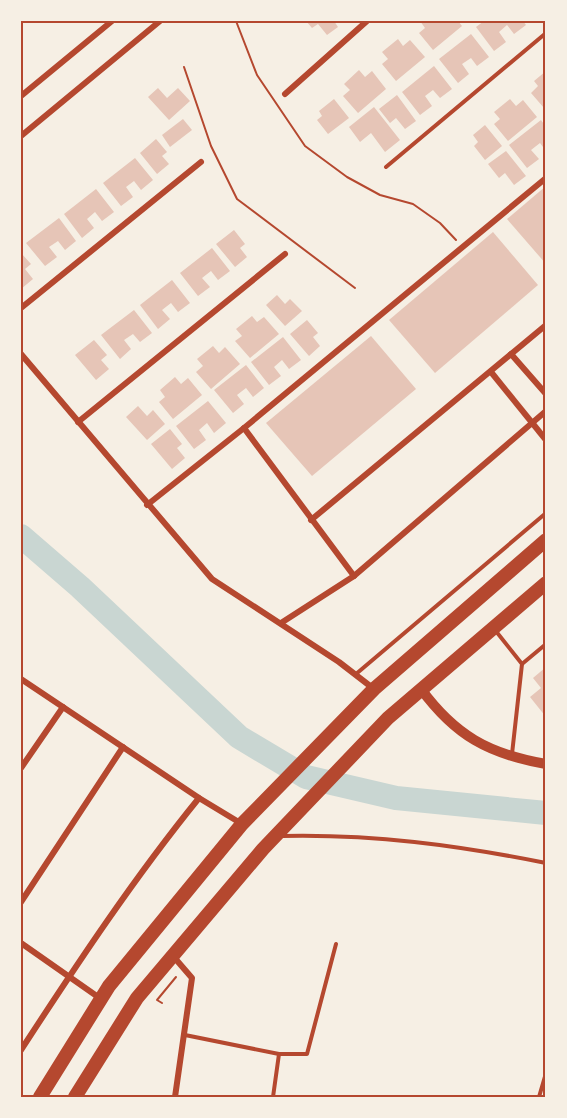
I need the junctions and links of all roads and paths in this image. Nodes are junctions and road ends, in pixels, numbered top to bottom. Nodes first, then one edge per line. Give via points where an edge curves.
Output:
1 (112, 21) edge
2 (160, 21) edge
3 (236, 21) edge
4 (368, 21) edge
5 (546, 33) edge
6 (184, 67) dead end
7 (285, 94) dead end
8 (21, 96) edge
9 (21, 136) edge
10 (201, 162) dead end
11 (386, 167) dead end
12 (546, 178) edge
13 (462, 247) junction
14 (285, 254) dead end
15 (355, 288) dead end
16 (21, 308) edge
17 (546, 325) edge
18 (21, 354) edge
19 (511, 354) junction
20 (491, 372) junction
21 (546, 394) edge
22 (546, 411) edge
23 (78, 422) junction
24 (532, 422) junction
25 (244, 428) junction
26 (546, 440) edge
27 (147, 505) junction
28 (546, 513) edge
29 (311, 520) junction
30 (546, 540) edge
31 (354, 576) junction
32 (546, 583) edge
33 (281, 623) junction
34 (494, 629) junction
35 (546, 644) edge
36 (522, 664) junction
37 (356, 675) junction
38 (21, 679) edge
39 (421, 688) junction
40 (374, 689) junction
41 (63, 707) junction
42 (123, 747) junction
43 (512, 755) junction
44 (546, 765) edge
45 (21, 766) edge
46 (199, 798) junction
47 (242, 824) junction
48 (275, 836) junction
49 (546, 863) edge
50 (21, 902) edge
51 (21, 943) edge
52 (336, 944) dead end
53 (173, 956) junction
54 (69, 975) junction
55 (176, 977) dead end
56 (101, 999) junction
57 (162, 1003) dead end
58 (185, 1035) junction
59 (21, 1050) edge
60 (279, 1054) junction
61 (546, 1074) edge
62 (78, 1096) edge
63 (40, 1097) edge
64 (175, 1097) edge
65 (273, 1097) edge
66 (539, 1097) edge

1 - 8 street
2 - 9 street
3 - 13 path via 257,75 305,146 380,195 413,204 440,223
4 - 7 street
5 - 11 lane
6 - 15 path via 211,146 237,200
10 - 16 street
12 - 13 street
13 - 25 street
14 - 23 street
17 - 19 street
18 - 23 street
19 - 20 street
19 - 21 street
20 - 24 street
20 - 29 street
22 - 24 street
23 - 27 street
24 - 26 street
24 - 31 street
25 - 27 street
25 - 29 street
27 - 33 street via 212,579
28 - 37 lane
29 - 31 street
30 - 40 main road
31 - 33 street
32 - 34 main road
33 - 37 street
34 - 36 lane
34 - 39 main road
35 - 36 lane
36 - 43 lane
37 - 40 street
38 - 41 street
39 - 43 street via 440,714 465,736
39 - 48 main road via 355,750
40 - 47 main road
41 - 42 street
41 - 45 street
42 - 46 street
42 - 50 street
43 - 44 street
46 - 47 street
46 - 54 street
47 - 56 main road via 146,938
48 - 49 lane via 423,841
48 - 53 main road
51 - 54 street
52 - 60 lane via 307,1054
53 - 58 street via 192,978
53 - 62 main road via 137,998
54 - 56 street
54 - 59 street
55 - 57 path via 158,1000
56 - 63 main road
58 - 60 lane
58 - 64 street
60 - 65 lane
61 - 66 lane

